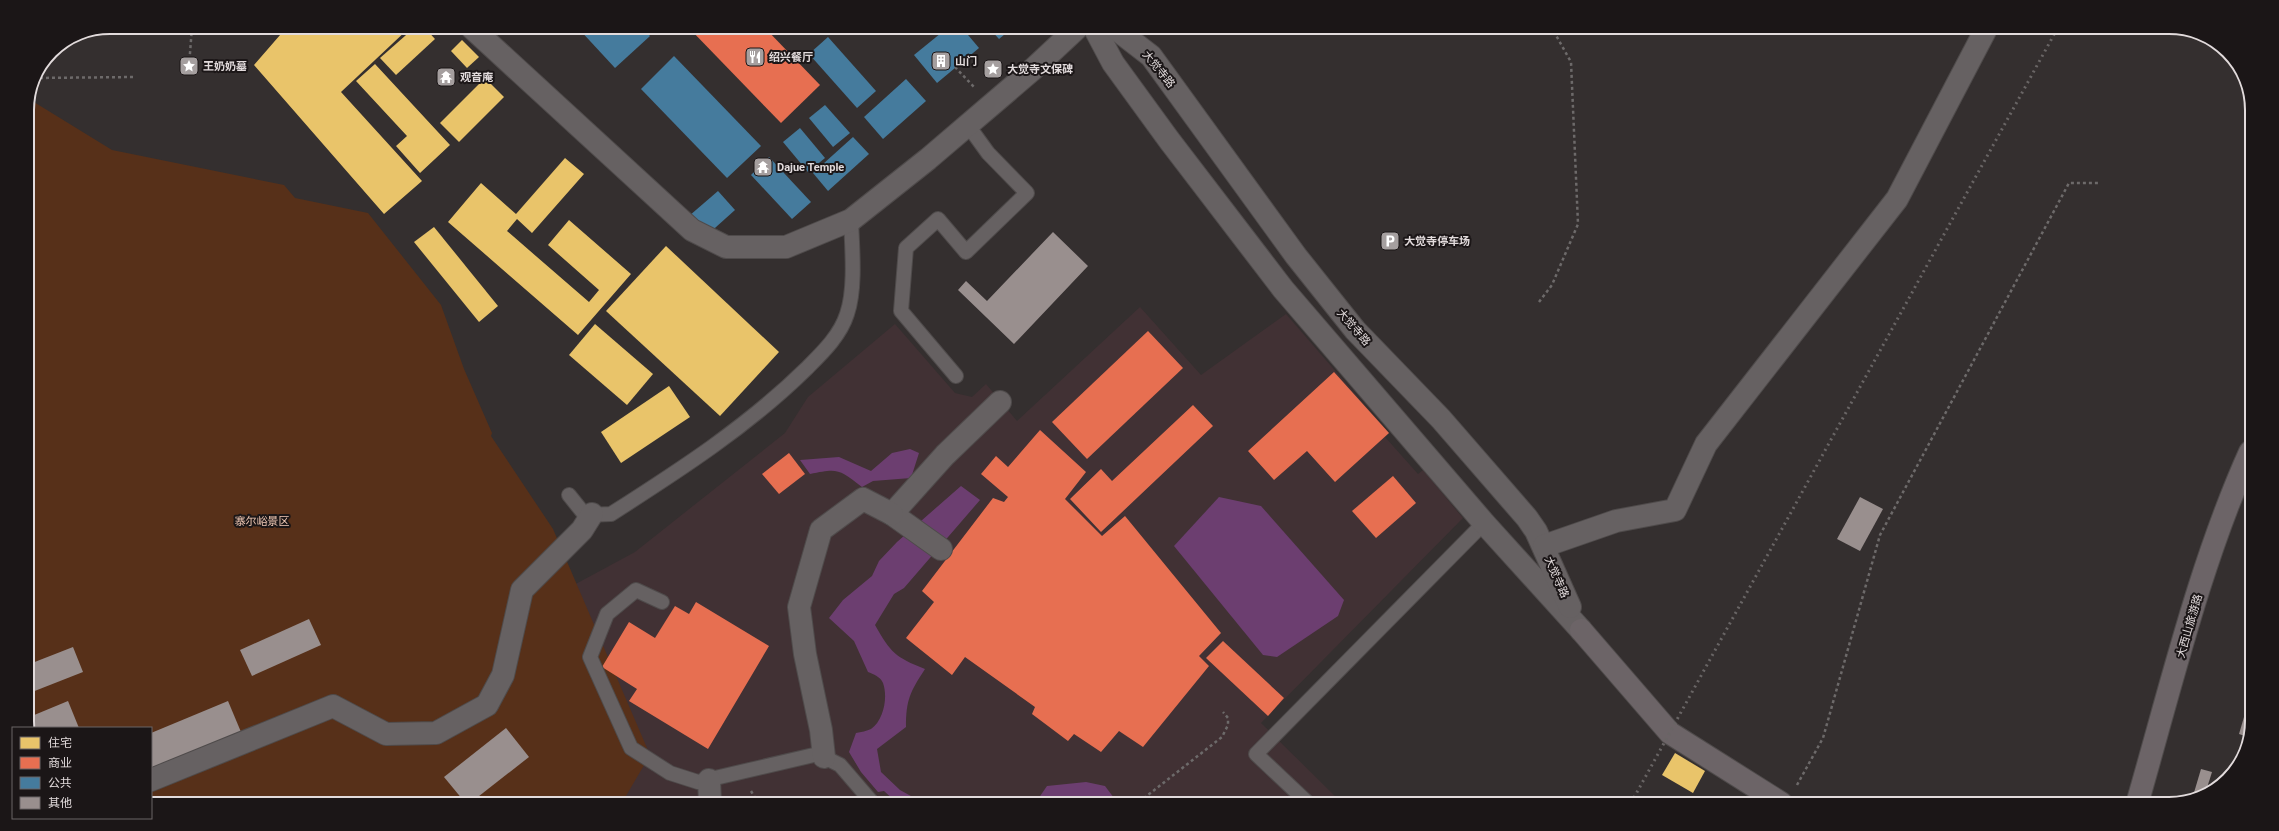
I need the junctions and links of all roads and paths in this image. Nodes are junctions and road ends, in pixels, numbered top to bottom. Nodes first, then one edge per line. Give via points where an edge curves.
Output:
1 (191, 34) edge
2 (479, 34) edge
3 (1071, 34) edge
4 (1097, 34) edge
5 (1122, 34) edge
6 (1555, 34) edge
7 (1983, 34) edge
8 (189, 66) dead end
9 (136, 77) dead end
10 (41, 78) edge
11 (967, 124) junction
12 (2100, 183) dead end
13 (851, 220) junction
14 (1539, 302) dead end
15 (956, 376) dead end
16 (1000, 402) dead end
17 (2245, 463) edge
18 (569, 495) dead end
19 (592, 514) junction
20 (892, 514) junction
21 (1484, 523) junction
22 (1544, 546) junction
23 (940, 549) dead end
24 (662, 602) dead end
25 (1581, 630) junction
26 (1224, 712) dead end
27 (824, 757) junction
28 (152, 780) edge
29 (709, 780) junction
30 (710, 797) edge
31 (868, 797) edge
32 (1145, 797) edge
33 (1302, 797) edge
34 (1788, 797) edge
35 (2139, 797) edge

1 - 8 path
2 - 13 street via 692,230 726,247 786,247
3 - 11 street
4 - 21 street, 大觉寺路 via 1121,74 1169,140 1283,289
5 - 22 street, 大觉寺路 via 1151,56 1306,269 1355,330 1441,419 1522,512
6 - 14 path via 1571,62 1578,224 1552,285
7 - 22 street via 1897,199 1706,444 1675,510 1616,520
9 - 10 path
11 - 13 street via 928,159
11 - 15 lane via 988,153 1027,193 966,252 938,219 906,248 902,311
12 - 34 path via 2069,183 1880,535 1823,738
13 - 19 lane via 853,271 847,313 830,345 753,418 612,514
16 - 20 street via 945,455
17 - 35 street, 大西山旅游路 via 2228,500 2209,558
18 - 19 lane via 585,515
19 - 28 street via 582,530 522,590 503,675 487,705 436,733 386,734 333,706
20 - 23 street
20 - 27 street via 863,499 821,530 807,576 799,607
21 - 25 street, 大觉寺路
21 - 33 lane via 1256,754
22 - 25 street, 大觉寺路 via 1555,576
24 - 29 lane via 636,590 607,614 590,657 631,748 670,773 698,782
25 - 34 street, 大觉寺路 via 1670,733
26 - 32 path via 1228,718 1228,725 1222,737
27 - 29 lane via 818,754
27 - 31 lane via 840,765
29 - 30 street

